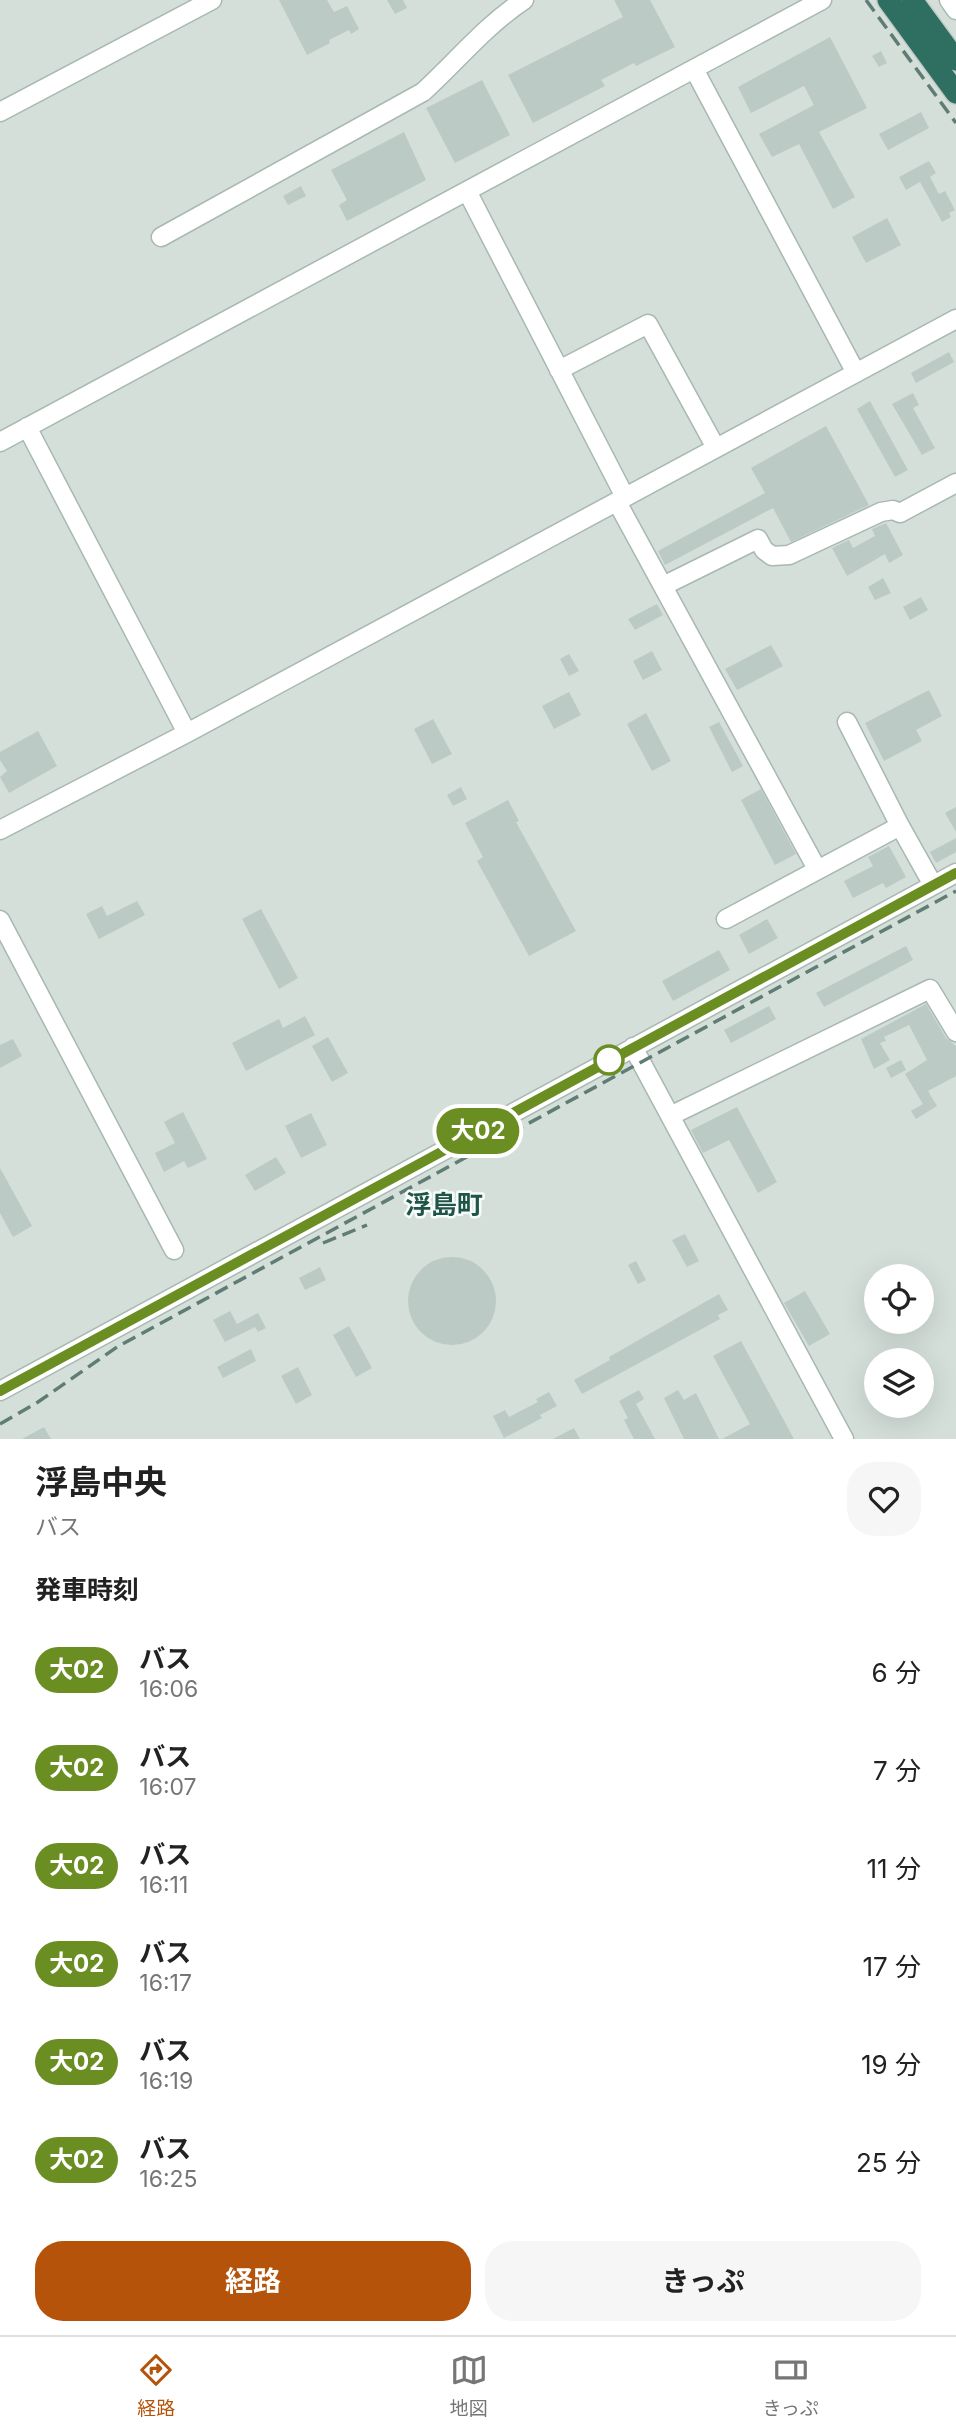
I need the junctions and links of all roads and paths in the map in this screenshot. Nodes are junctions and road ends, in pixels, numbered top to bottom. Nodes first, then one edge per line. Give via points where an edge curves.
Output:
1 (524, 0) edge
2 (822, 0) edge
3 (888, 0) edge
4 (900, 0) edge
5 (912, 0) edge
6 (924, 0) edge
7 (949, 0) edge
8 (207, 1) edge
9 (956, 10) edge
10 (956, 44) edge
11 (956, 60) edge
12 (694, 69) junction
13 (956, 77) edge
14 (956, 93) edge
15 (0, 112) edge
16 (467, 191) junction
17 (161, 237) dead end
18 (956, 318) edge
19 (559, 370) junction
20 (856, 373) junction
21 (27, 427) junction
22 (0, 442) edge
23 (716, 448) junction
24 (956, 483) edge
25 (621, 500) junction
26 (663, 586) junction
27 (847, 722) dead end
28 (187, 733) junction
29 (900, 826) junction
30 (0, 830) edge
31 (817, 869) junction
32 (956, 873) edge
33 (933, 885) junction
34 (726, 919) dead end
35 (0, 920) edge
36 (956, 1032) edge
37 (633, 1047) junction
38 (670, 1116) junction
39 (174, 1250) dead end
40 (0, 1391) edge
41 (844, 1439) edge

1 - 17 street via 487,27 423,92
2 - 12 street
3 - 14 highway
4 - 13 highway
5 - 11 highway
6 - 10 highway
7 - 9 street
8 - 15 street
12 - 16 street
12 - 20 street
16 - 19 street
16 - 21 street
18 - 20 street
19 - 23 street via 648,324
19 - 25 street
20 - 23 street
21 - 22 street
21 - 28 street
23 - 25 street
24 - 26 street via 900,513 881,512 789,555 772,556 758,540
25 - 26 street
25 - 28 street
26 - 31 street
27 - 29 street
28 - 30 street
29 - 31 street
29 - 33 street
31 - 34 street
32 - 33 street
33 - 37 street
35 - 39 street
36 - 38 street via 930,989
37 - 38 street
37 - 40 street
38 - 41 street

